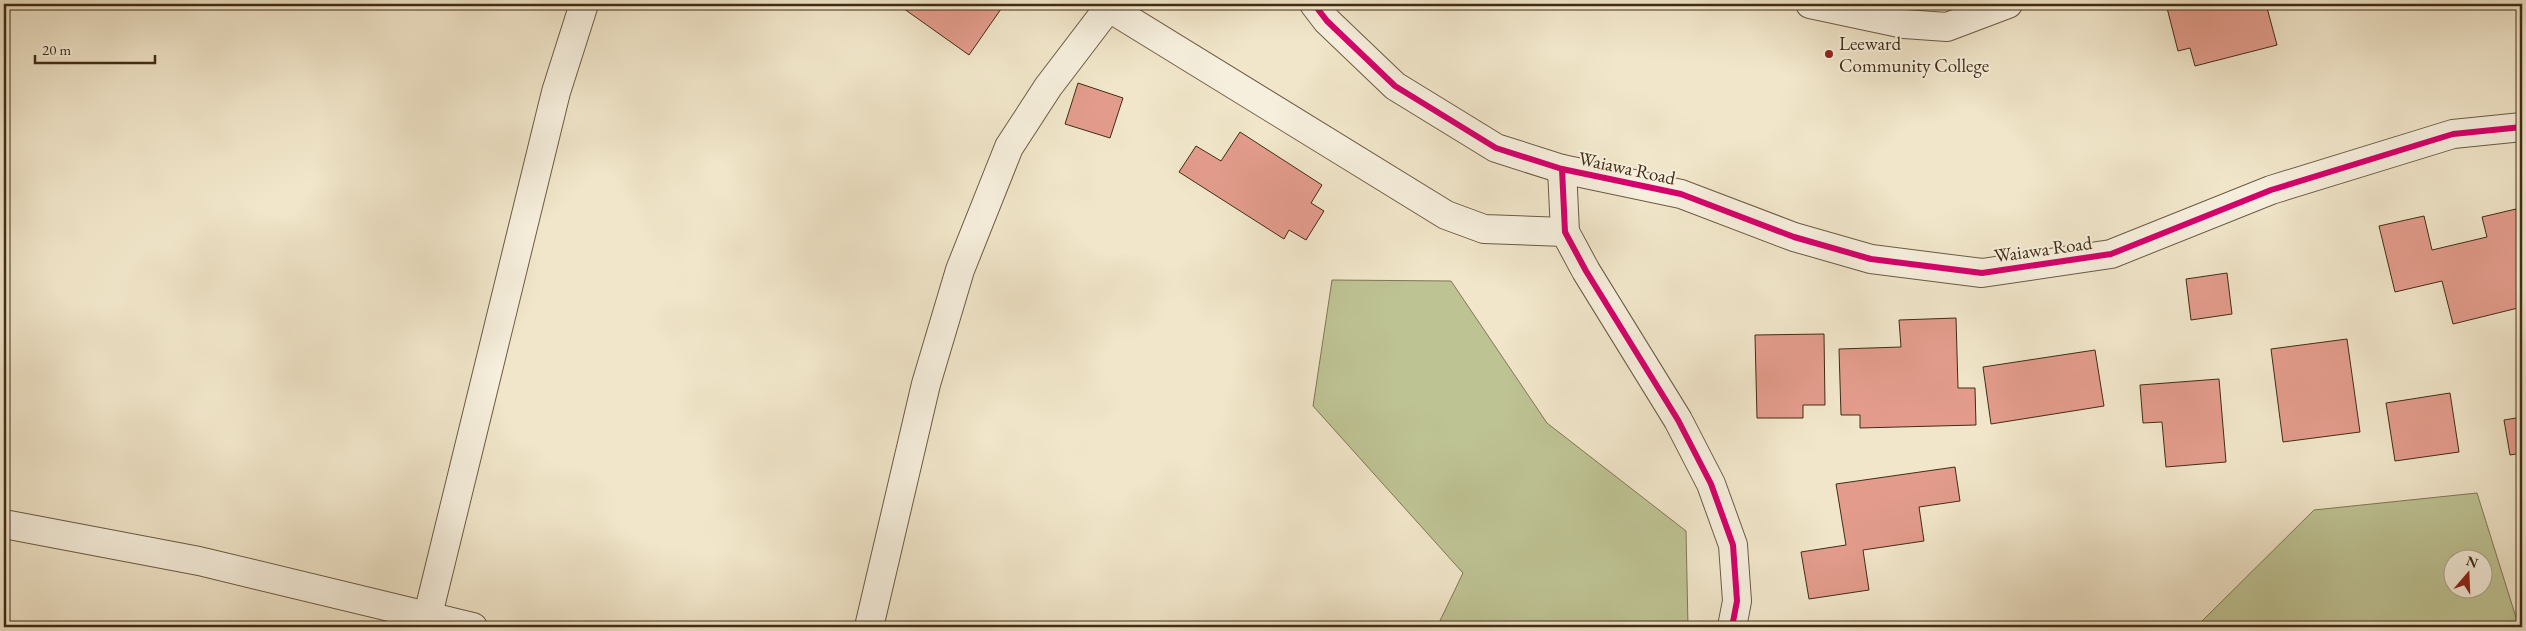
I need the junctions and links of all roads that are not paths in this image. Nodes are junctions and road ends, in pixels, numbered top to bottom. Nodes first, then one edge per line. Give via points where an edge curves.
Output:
1 (584, 4) edge
2 (1314, 4) edge
3 (1810, 4) edge
4 (2008, 4) edge
5 (1106, 6) edge
6 (2522, 127) edge
7 (1562, 169) junction
8 (1565, 232) junction
9 (4, 524) edge
10 (426, 621) edge
11 (474, 627) edge
12 (869, 627) edge
13 (1732, 627) edge

1 - 10 street via 556,92
2 - 7 street, Waiawa Road via 1327,21 1395,86 1496,148
3 - 4 street via 1904,24 1947,27
5 - 8 street via 1446,215 1484,229
5 - 12 street via 1009,147 960,270 926,384
6 - 7 street, Waiawa Road via 2443,137 2270,190 2111,254 1982,273 1871,259 1794,237 1681,194
7 - 8 street, Waiawa Road
8 - 13 street, Waiawa Road via 1678,420 1711,484 1733,545 1737,601
9 - 10 street via 199,560
10 - 11 street

